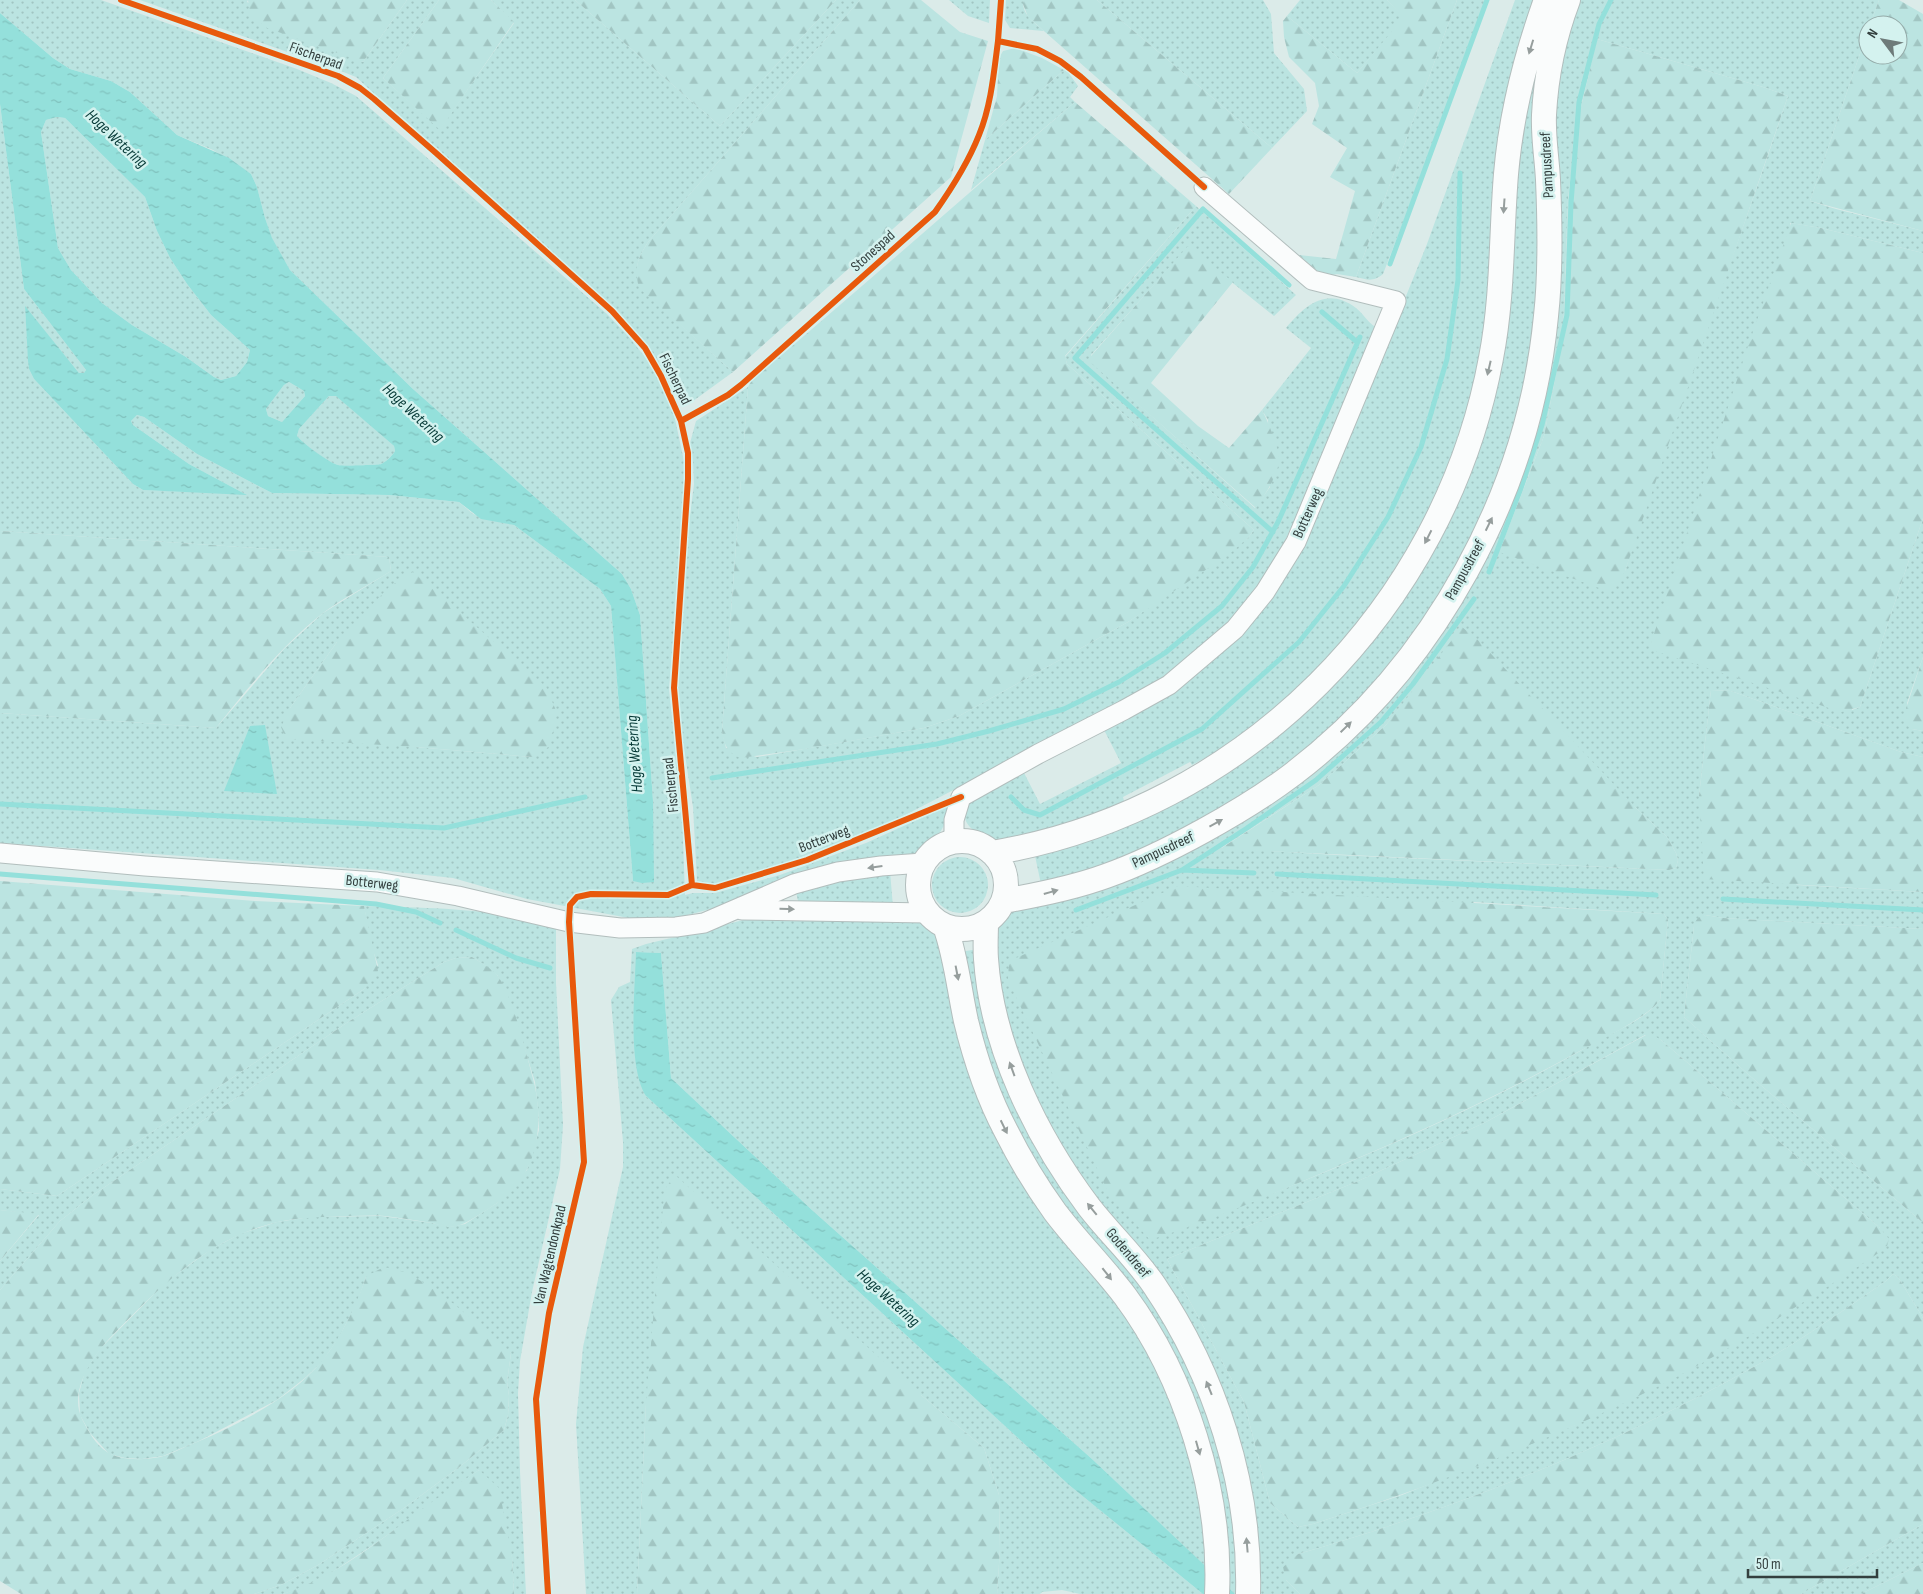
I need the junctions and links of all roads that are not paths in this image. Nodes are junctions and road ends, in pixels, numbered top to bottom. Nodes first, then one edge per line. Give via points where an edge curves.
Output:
1 (1546, 0) edge
2 (1568, 0) edge
3 (1204, 187) dead end
4 (954, 841) junction
5 (992, 852) junction
6 (0, 853) edge
7 (923, 863) junction
8 (1003, 901) junction
9 (738, 910) junction
10 (936, 919) junction
11 (986, 922) junction
12 (1218, 1585) edge
13 (1248, 1594) edge

1 -> 5 main road via 1523,74 1512,125 1497,318 1480,409 1445,504 1418,556 1392,596 1347,654 1291,710 1214,768 1176,790 1081,832 1031,846
8 -> 2 main road, Pampusdreef via 1106,876 1164,852 1244,808 1293,774 1331,742 1391,680 1431,628 1463,577 1501,500 1525,429 1539,366 1549,282 1550,231 1544,117 1549,65
3 - 4 street, Botterweg via 1312,280 1396,300 1296,542 1251,611 1235,629 1169,685 961,797 954,820
4 - 5 main road via 968,841
4 - 7 main road via 931,852
5 - 8 main road via 1002,867 1006,884
6 - 9 street, Botterweg via 377,882 458,896 569,922 620,928 704,923
7 -> 9 street, Botterweg via 838,872 794,884
7 - 10 main road via 918,888 921,901
8 - 11 main road
9 -> 10 street, Botterweg
10 - 11 main road via 959,929
10 -> 12 main road, Godendreef via 952,945 974,1051 1005,1130 1045,1198 1126,1297 1148,1331 1180,1397 1198,1449 1212,1506
13 -> 11 main road, Godendreef via 1244,1514 1225,1434 1210,1391 1190,1345 1153,1284 1090,1208 1032,1116 1003,1043 996,1015 986,959

